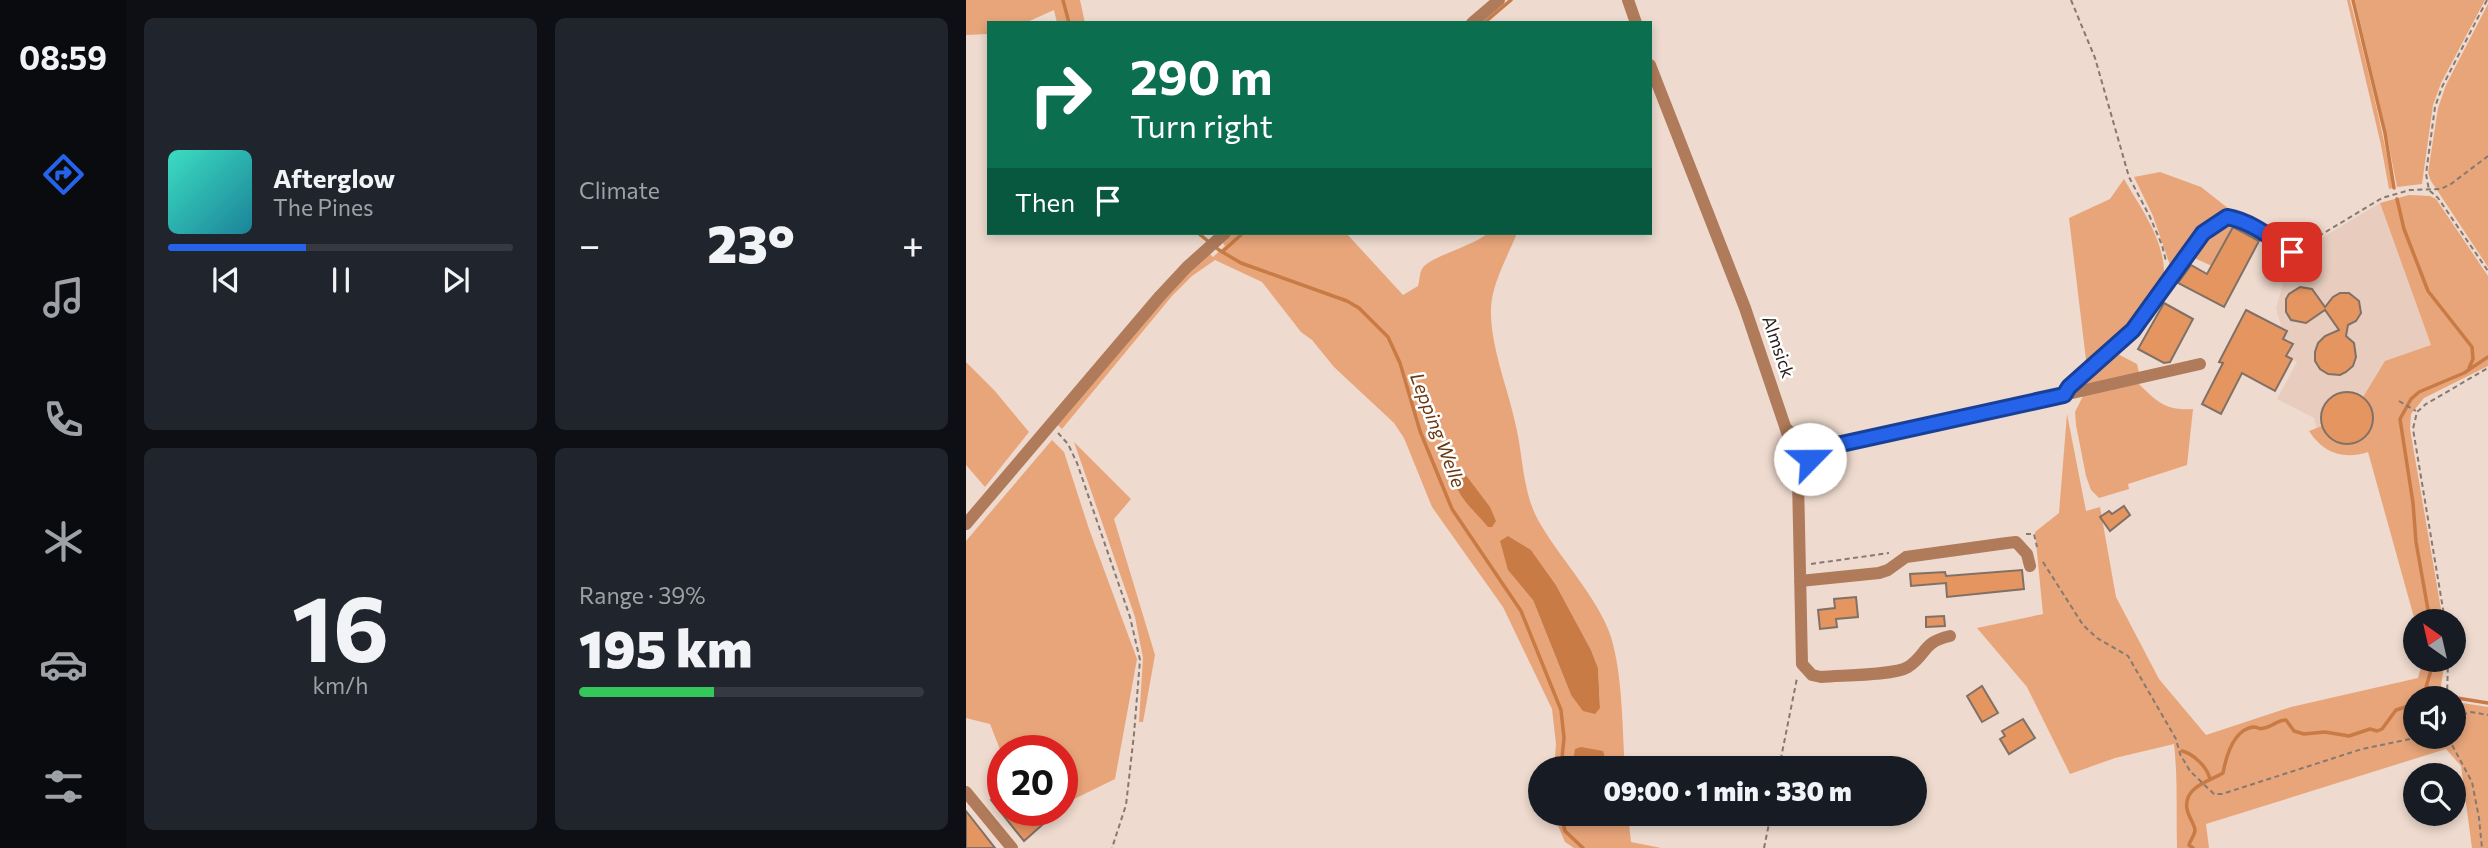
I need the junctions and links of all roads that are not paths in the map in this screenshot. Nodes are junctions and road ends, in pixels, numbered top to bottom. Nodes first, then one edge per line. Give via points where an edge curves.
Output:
1 (1499, 0) edge
2 (1628, 0) edge
3 (1474, 21) edge
4 (1635, 21) edge
5 (1652, 70) edge
6 (1222, 235) edge
7 (2292, 252) road end
8 (2200, 363) dead end
9 (2064, 395) junction
10 (1787, 429) junction
11 (1823, 448) junction
12 (1798, 480) junction
13 (966, 524) edge
14 (2036, 564) road end
15 (1800, 581) junction
16 (1950, 636) dead end
17 (966, 792) edge
18 (1012, 848) edge

1 - 3 street
2 - 4 street
5 - 10 street, Almsick
6 - 13 street via 1160,296
7 - 9 street via 2259,230 2227,217 2203,233 2133,330
8 - 9 street
9 - 11 street
10 - 11 street via 1807,445
10 - 12 street, Almsick
11 - 12 street via 1802,469
12 - 15 street, Almsick
14 - 15 street via 2016,542 1906,556 1879,573
15 - 16 street, Almsick via 1801,660 1812,676 1897,671 1910,665 1927,645
17 - 18 street

